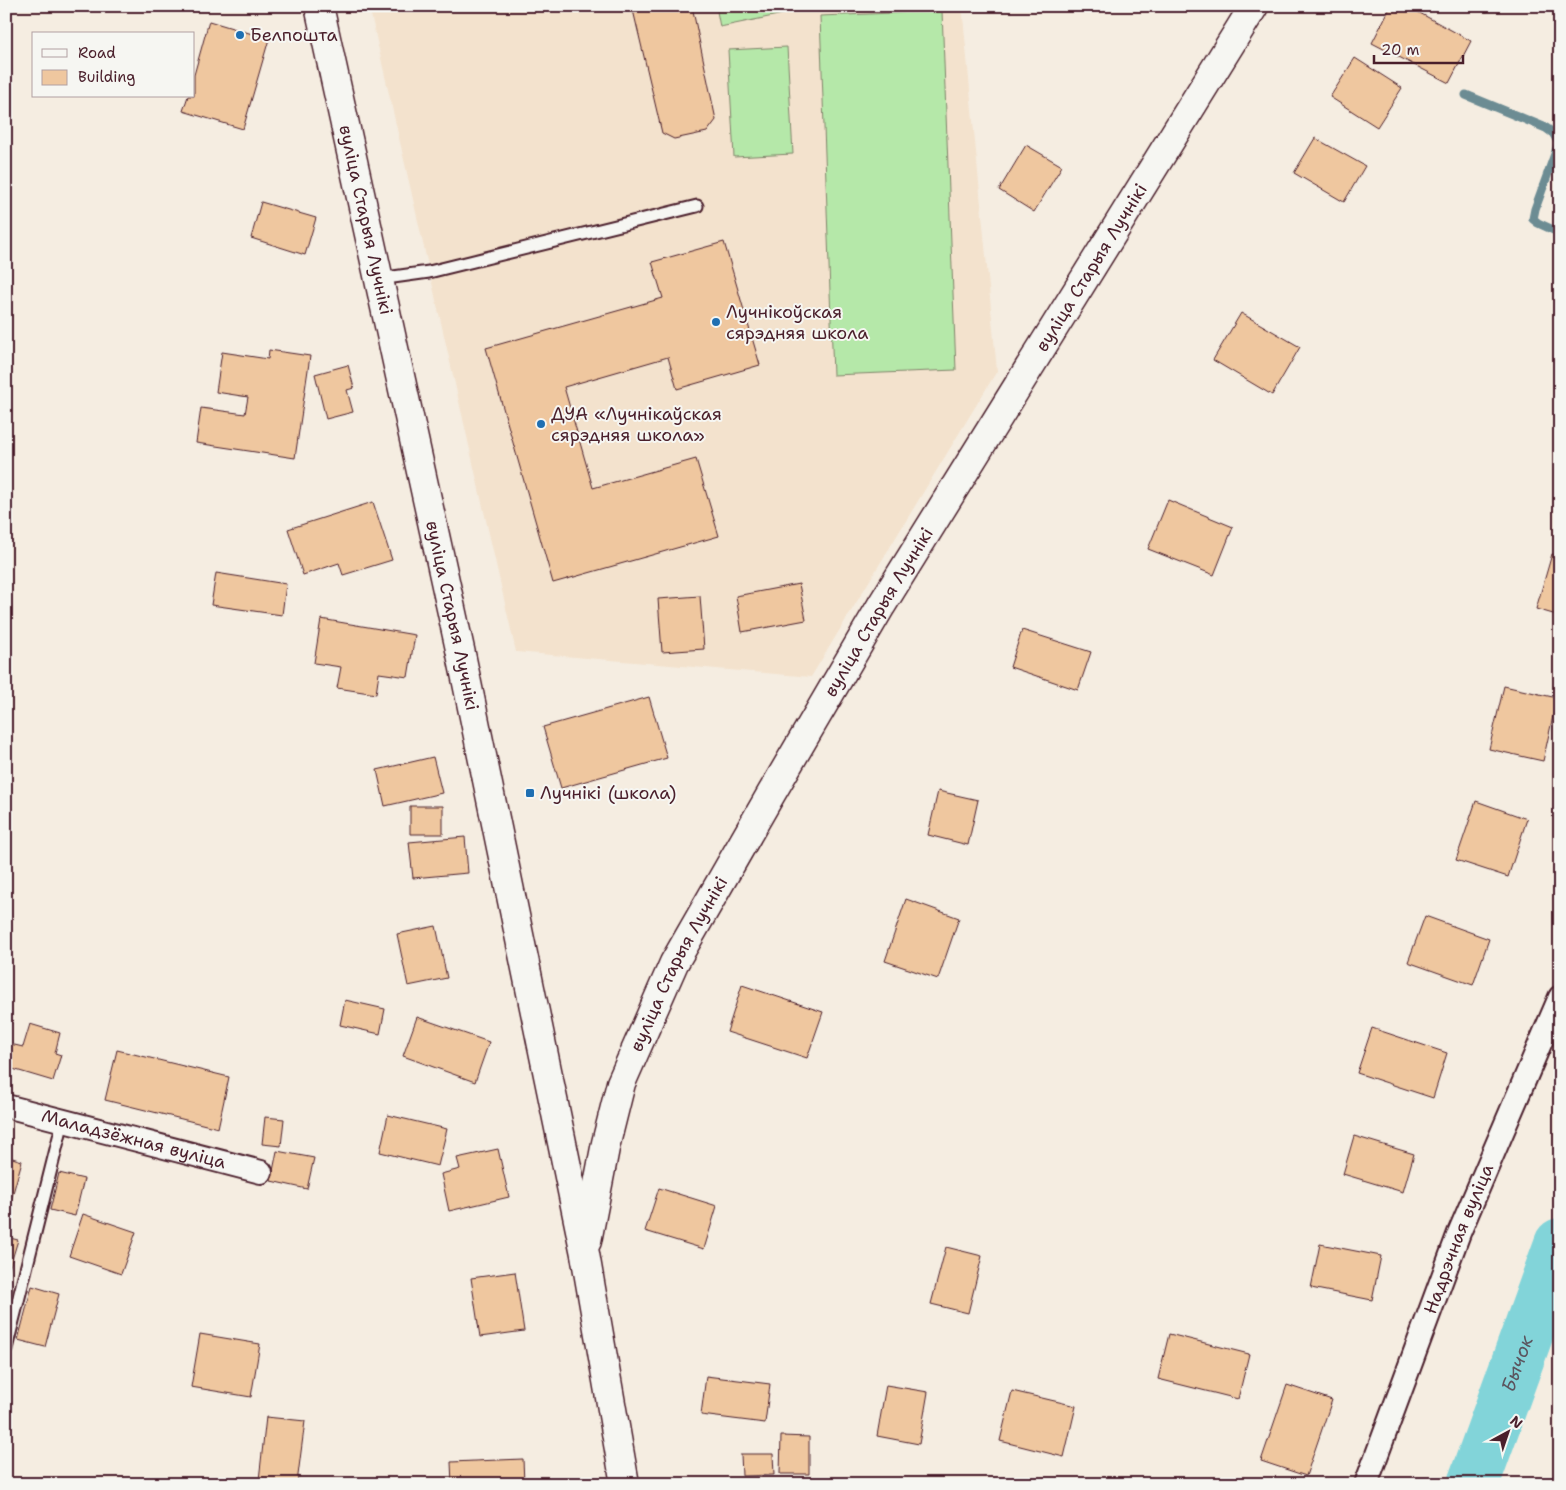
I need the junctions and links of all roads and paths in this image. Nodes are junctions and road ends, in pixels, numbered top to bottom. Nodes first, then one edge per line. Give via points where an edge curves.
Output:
1 (319, 6) edge
2 (1254, 6) edge
3 (697, 206) dead end
4 (379, 279) junction
5 (1560, 997) edge
6 (6, 1106) edge
7 (63, 1121) junction
8 (261, 1172) dead end
9 (585, 1254) junction
10 (6, 1349) edge
11 (625, 1484) edge
12 (1366, 1484) edge

1 - 4 main road, вуліца Старыя Лучнікі
2 - 9 main road, вуліца Старыя Лучнікі via 881,606 674,963 621,1083
3 - 4 lane via 429,272
4 - 9 main road, вуліца Старыя Лучнікі via 461,654
5 - 12 street, Надрэчная вуліца via 1459,1232
6 - 7 street, Маладзёжная вуліца
7 - 8 street, Маладзёжная вуліца
7 - 10 lane
9 - 11 main road, вуліца Старыя Лучнікі

